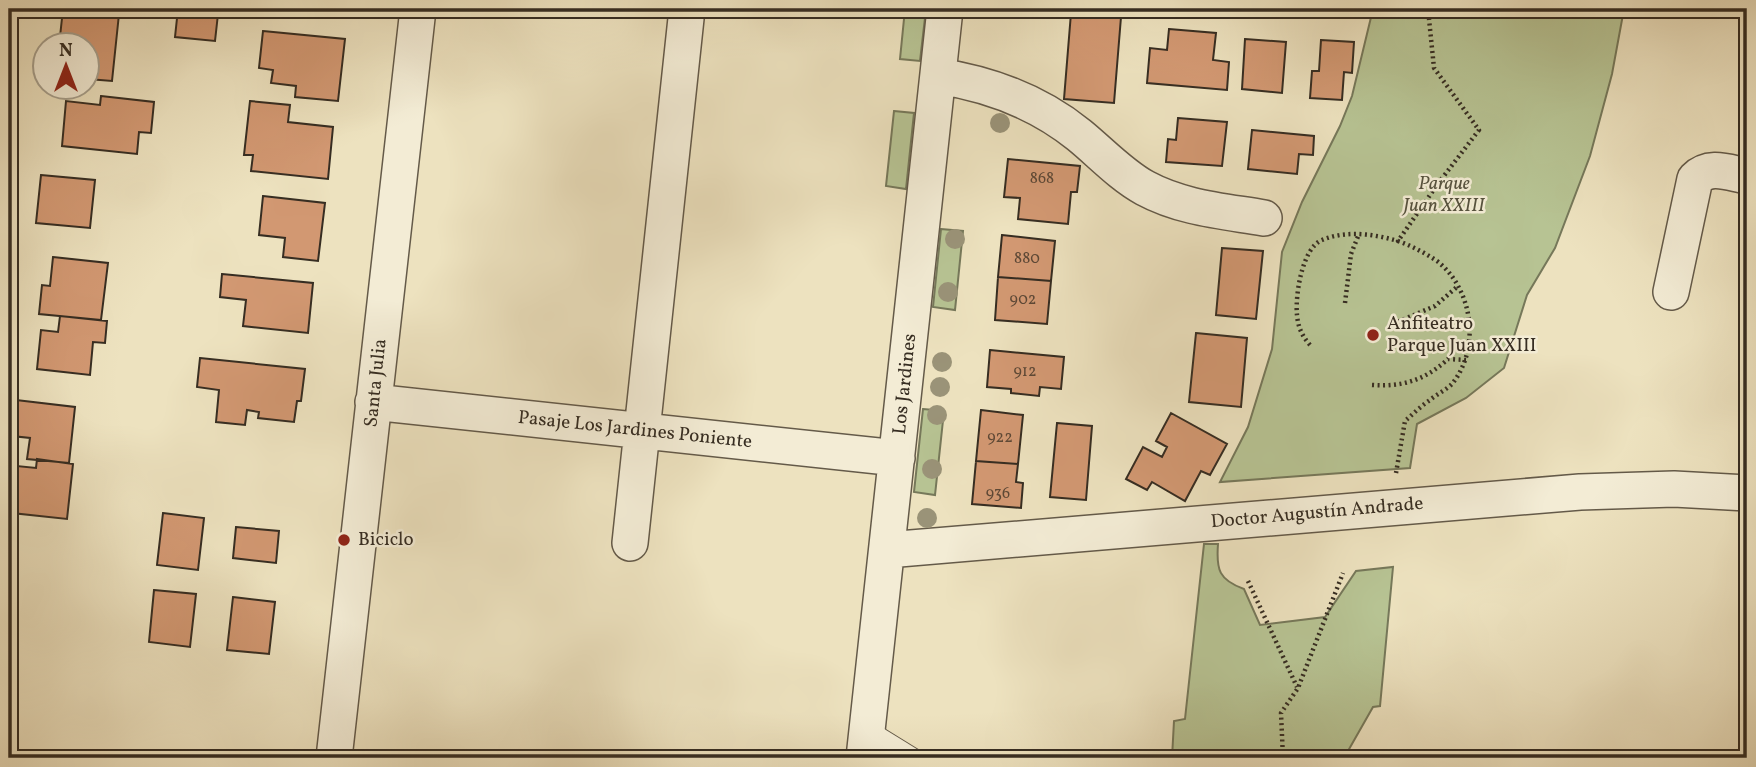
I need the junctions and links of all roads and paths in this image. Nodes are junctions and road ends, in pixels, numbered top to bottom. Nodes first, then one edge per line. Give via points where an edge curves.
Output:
1 (418, 9) edge
2 (687, 9) edge
3 (945, 9) edge
4 (1428, 9) edge
5 (938, 76) junction
6 (1747, 176) edge
7 (1264, 218) dead end
8 (1359, 234) junction
9 (1398, 241) junction
10 (1458, 286) junction
11 (1671, 292) dead end
12 (1345, 303) dead end
13 (1388, 326) dead end
14 (1310, 345) dead end
15 (1466, 360) junction
16 (1372, 385) dead end
17 (373, 402) junction
18 (642, 430) junction
19 (897, 458) junction
20 (1397, 469) dead end
21 (1747, 493) edge
22 (630, 543) dead end
23 (887, 550) junction
24 (1343, 573) dead end
25 (1248, 580) dead end
26 (1298, 688) junction
27 (866, 744) edge
28 (1747, 753) edge
29 (334, 758) edge
30 (914, 758) edge
31 (1283, 758) edge
32 (1746, 758) edge

1 - 17 street, Santa Julia
2 - 18 street
3 - 5 street, Los Jardines
4 - 9 path via 1434,68 1479,130
5 - 7 street via 991,87 1047,113 1157,194 1193,206
5 - 19 street, Los Jardines
6 - 11 street via 1710,170 1695,179
8 - 9 path
8 - 12 path via 1351,254
8 - 14 path via 1319,241 1308,254 1298,289 1297,315
9 - 10 path via 1439,263
10 - 13 path via 1435,306
10 - 15 path via 1469,313
15 - 16 path via 1448,359 1427,376 1404,384
15 - 20 path via 1451,385 1405,421
17 - 18 street, Pasaje Los Jardines Poniente
17 - 29 street, Santa Julia
18 - 19 street, Pasaje Los Jardines Poniente
18 - 22 street
19 - 23 street, Los Jardines
21 - 23 street, Doctor Augustín Andrade via 1674,489 1580,492
23 - 27 street, Los Jardines
24 - 26 path
25 - 26 path
26 - 31 path via 1281,713
27 - 30 lane
28 - 32 path

